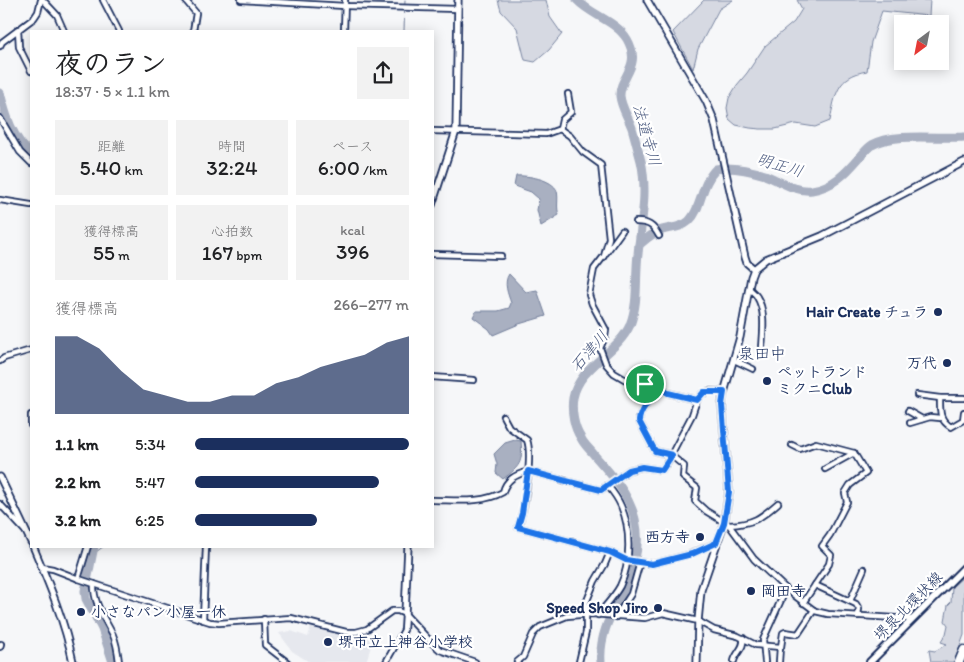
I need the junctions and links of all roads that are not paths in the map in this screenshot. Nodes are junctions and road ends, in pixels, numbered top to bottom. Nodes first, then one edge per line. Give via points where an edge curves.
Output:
1 (42, 0) edge
2 (103, 0) edge
3 (185, 0) edge
4 (241, 0) edge
5 (345, 0) edge
6 (458, 0) edge
7 (647, 0) edge
8 (345, 6) junction
9 (458, 9) junction
10 (18, 29) junction
11 (64, 30) edge
12 (119, 30) edge
13 (193, 30) edge
14 (344, 30) edge
15 (0, 46) edge
16 (30, 69) edge
17 (568, 94) dead end
18 (0, 118) edge
19 (560, 130) junction
20 (434, 131) edge
21 (456, 131) junction
22 (30, 162) edge
23 (964, 162) edge
24 (434, 199) edge
25 (0, 200) edge
26 (30, 205) edge
27 (636, 222) dead end
28 (622, 231) dead end
29 (659, 236) dead end
30 (434, 254) edge
31 (501, 256) dead end
32 (604, 256) junction
33 (754, 269) junction
34 (749, 288) junction
35 (762, 348) dead end
36 (30, 350) edge
37 (734, 360) junction
38 (0, 362) edge
39 (753, 369) dead end
40 (434, 377) edge
41 (474, 380) dead end
42 (645, 384) junction
43 (724, 392) junction
44 (917, 395) dead end
45 (940, 398) junction
46 (964, 398) edge
47 (697, 400) junction
48 (908, 412) dead end
49 (964, 412) edge
50 (504, 416) dead end
51 (940, 418) junction
52 (922, 419) junction
53 (910, 423) dead end
54 (792, 445) dead end
55 (854, 453) junction
56 (672, 455) junction
57 (825, 468) dead end
58 (528, 471) junction
59 (0, 476) edge
60 (608, 486) junction
61 (434, 500) edge
62 (778, 502) dead end
63 (0, 504) edge
64 (726, 524) junction
65 (26, 532) junction
66 (30, 540) edge
67 (716, 543) junction
68 (34, 548) edge
69 (87, 548) edge
70 (206, 548) edge
71 (408, 548) edge
72 (610, 552) junction
73 (626, 560) junction
74 (640, 562) junction
75 (652, 564) junction
76 (42, 568) junction
77 (639, 568) junction
78 (964, 568) edge
79 (864, 570) dead end
80 (78, 579) junction
81 (94, 584) junction
82 (815, 585) junction
83 (786, 589) junction
84 (850, 601) junction
85 (803, 603) junction
86 (814, 610) junction
87 (405, 614) junction
88 (585, 615) junction
89 (598, 615) junction
90 (858, 616) junction
91 (616, 617) junction
92 (264, 619) junction
93 (912, 619) junction
94 (203, 620) junction
95 (698, 621) junction
96 (744, 638) junction
97 (763, 646) junction
98 (780, 647) junction
99 (964, 650) edge
100 (734, 661) edge
101 (73, 662) edge
102 (119, 662) edge
103 (287, 662) edge
104 (386, 662) edge
105 (475, 662) edge
106 (517, 662) edge
107 (579, 662) edge
108 (697, 662) edge
109 (765, 662) edge
110 (779, 662) edge
111 (870, 662) edge
112 (959, 662) edge

1 - 10 street via 36,15
1 - 11 street via 56,15
2 - 12 street
3 - 13 street via 196,13
4 - 8 street
5 - 8 street
6 - 9 street
7 - 33 street via 706,101 719,141 744,256
8 - 9 street
8 - 14 street
9 - 21 street
10 - 15 street
10 - 16 street via 20,47
17 - 19 street via 571,112 562,120
18 - 22 street via 20,152
19 - 21 street via 546,134
19 - 32 street via 601,165 609,238
20 - 21 street
21 - 24 street
23 - 33 street via 822,236 766,259
25 - 26 street
27 - 29 street via 646,222 655,228
28 - 32 street
30 - 31 street
32 - 42 street via 594,269 589,296 606,330 600,348 606,364 614,373 626,380
33 - 34 street
34 - 35 street via 757,296 761,308
34 - 37 street
36 - 38 street
37 - 39 street
37 - 43 street
40 - 41 street
42 - 47 street
42 - 56 street via 650,398 641,411 640,425 655,451
43 - 47 street via 704,392
43 - 64 street via 722,405 729,492
44 - 45 street
45 - 46 street
45 - 51 street
47 - 56 street
48 - 52 street
49 - 51 street via 963,420 951,427
50 - 58 street via 509,427 528,440
51 - 52 street
52 - 53 street
54 - 55 street via 800,449 816,443
55 - 57 street
55 - 82 street via 866,473 845,493 847,502 822,546 831,555 829,564
56 - 60 street via 662,470 642,467 626,471
56 - 64 street via 684,466 683,477 697,488 695,501
58 - 60 street via 601,490
58 - 61 street via 506,483 498,495 468,501
58 - 72 street via 518,527
59 - 65 street
60 - 73 street via 621,505 627,527
62 - 64 street via 753,522
63 - 65 street
64 - 67 street
64 - 83 street via 754,559
65 - 66 street
67 - 75 street via 692,554
67 - 95 street via 701,590
68 - 76 street
69 - 80 street
70 - 94 street
71 - 87 street
72 - 73 street
72 - 88 street via 588,596
73 - 74 street
73 - 89 street via 619,587
74 - 75 street
74 - 77 street
75 - 77 street
76 - 80 street
76 - 101 street
77 - 91 street via 631,594
78 - 93 main road, 堺泉北環状線
79 - 84 street
80 - 81 street
81 - 94 street
81 - 102 street via 94,594 114,637
82 - 84 street
82 - 85 street
83 - 85 street
83 - 97 street
84 - 90 street via 856,604
85 - 86 street
86 - 90 street
86 - 98 street via 798,634 783,633
87 - 92 street via 392,612 367,629 349,633 291,618
87 - 104 street via 404,630
87 - 105 street via 440,650
88 - 89 street
88 - 106 street via 567,616 540,627
88 - 107 street via 586,632
89 - 91 street
90 - 93 street
91 - 95 street via 646,618 663,613
92 - 94 street via 220,624
92 - 103 street via 265,645
93 - 111 main road, 堺泉北環状線
95 - 96 street via 714,630
95 - 108 street
96 - 97 street
96 - 100 street
97 - 98 street
97 - 109 street
98 - 110 street
99 - 112 main road

